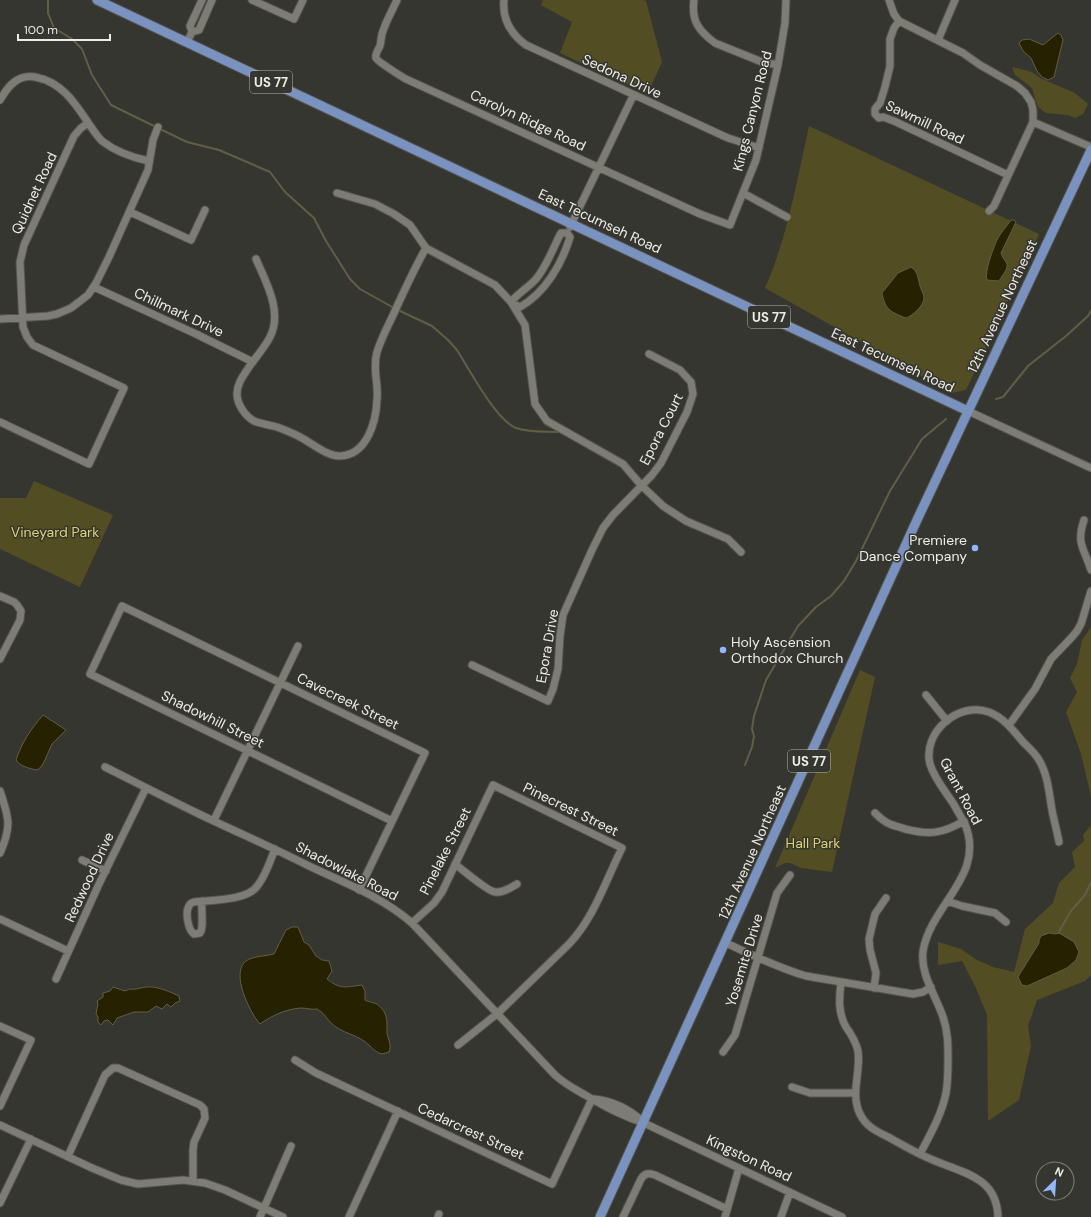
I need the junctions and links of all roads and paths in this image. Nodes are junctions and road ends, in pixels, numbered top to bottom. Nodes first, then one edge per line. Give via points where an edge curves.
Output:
1 (98, 0) edge
2 (202, 0) edge
3 (212, 0) edge
4 (252, 0) edge
5 (303, 0) edge
6 (397, 0) edge
7 (504, 0) edge
8 (694, 0) edge
9 (786, 0) edge
10 (888, 0) edge
11 (955, 0) edge
12 (899, 21) junction
13 (192, 32) junction
14 (938, 40) junction
15 (187, 42) junction
16 (778, 65) junction
17 (634, 96) junction
18 (0, 100) edge
19 (1033, 122) junction
20 (88, 123) junction
21 (158, 127) dead end
22 (1091, 147) edge
23 (759, 148) junction
24 (1091, 150) edge
25 (149, 162) junction
26 (599, 168) junction
27 (1008, 175) junction
28 (337, 193) dead end
29 (743, 193) junction
30 (205, 210) dead end
31 (989, 211) dead end
32 (130, 212) junction
33 (787, 217) dead end
34 (572, 224) junction
35 (730, 225) joint
36 (567, 233) junction
37 (426, 248) junction
38 (256, 259) dead end
39 (94, 287) junction
40 (511, 302) junction
41 (22, 317) junction
42 (0, 319) edge
43 (650, 354) dead end
44 (253, 362) junction
45 (968, 411) junction
46 (0, 422) edge
47 (1091, 468) edge
48 (641, 485) junction
49 (1084, 520) dead end
50 (741, 552) dead end
51 (1091, 570) edge
52 (1091, 592) edge
53 (0, 596) edge
54 (122, 606) joint
55 (298, 646) dead end
56 (0, 660) edge
57 (472, 665) dead end
58 (280, 683) junction
59 (926, 695) dead end
60 (947, 721) junction
61 (1009, 725) junction
62 (248, 750) junction
63 (105, 767) dead end
64 (493, 785) joint
65 (146, 788) junction
66 (0, 791) edge
67 (875, 813) dead end
68 (214, 820) junction
69 (392, 821) junction
70 (964, 821) junction
71 (1059, 842) dead end
72 (275, 849) junction
73 (0, 853) edge
74 (82, 860) dead end
75 (455, 864) junction
76 (106, 871) junction
77 (790, 875) dead end
78 (517, 884) dead end
79 (359, 890) junction
80 (886, 898) dead end
81 (202, 901) dead end
82 (947, 901) junction
83 (0, 919) edge
84 (1006, 922) dead end
85 (412, 923) junction
86 (726, 943) junction
87 (68, 951) junction
88 (758, 958) junction
89 (56, 979) dead end
90 (841, 983) junction
91 (931, 987) junction
92 (874, 988) junction
93 (498, 1013) junction
94 (0, 1026) edge
95 (458, 1045) dead end
96 (723, 1052) dead end
97 (295, 1060) dead end
98 (792, 1087) dead end
99 (855, 1094) junction
100 (592, 1099) junction
101 (0, 1106) edge
102 (398, 1112) junction
103 (644, 1123) junction
104 (0, 1125) edge
105 (31, 1139) junction
106 (291, 1146) dead end
107 (920, 1154) junction
108 (68, 1156) junction
109 (739, 1168) junction
110 (192, 1180) junction
111 (790, 1192) junction
112 (0, 1203) edge
113 (264, 1208) junction
114 (727, 1209) junction
115 (260, 1217) edge
116 (283, 1217) edge
117 (349, 1217) edge
118 (600, 1217) edge
119 (623, 1217) edge
120 (725, 1217) edge
121 (781, 1217) edge
122 (842, 1217) edge
123 (998, 1217) edge

1 - 15 main road, East Tecumseh Road / US 77
2 - 13 street via 190,26
3 - 13 street via 199,30
4 - 5 street via 294,19
6 - 26 street, Carolyn Ridge Road via 382,34 376,55 377,61 398,75
7 - 17 street, Sedona Drive via 505,19 510,30 526,46
8 - 16 street via 693,16 704,35 719,45 762,62
9 - 16 street, Kings Canyon Road
10 - 12 street
11 - 14 street
12 - 14 street
12 - 27 street, Sawmill Road via 890,39 890,66 884,92 875,114
13 - 15 street
14 - 19 street via 1026,93 1033,110
15 - 34 main road, East Tecumseh Road / US 77
16 - 23 street, Kings Canyon Road
17 - 23 street, Sedona Drive via 728,138
17 - 26 street
18 - 20 street via 12,83 22,77 40,78 65,92
19 - 22 street
19 - 27 street
20 - 25 street via 108,145 136,159
20 - 41 street, Quidnet Road via 74,136 24,245 20,262
21 - 25 street
23 - 29 street, Kings Canyon Road via 753,171
24 - 45 main road, 12th Avenue Northeast
25 - 32 street
26 - 34 street
26 - 35 street, Carolyn Ridge Road
27 - 31 street via 994,206
28 - 37 street via 375,204 394,214 410,225
29 - 33 street
29 - 35 street, Kings Canyon Road
30 - 32 street via 191,240
32 - 39 street
34 - 36 street
34 - 45 main road, East Tecumseh Road / US 77
36 - 40 street via 561,233 541,273
36 - 40 street via 569,241 546,284 528,303 520,307
37 - 40 street via 495,285
37 - 44 street via 377,353 374,369 378,400 374,417 361,447 351,454 340,456 325,452 298,436 254,420 245,414 237,395 239,384
38 - 44 street via 267,285 275,316 270,337
39 - 41 street via 77,304 63,311 48,316
39 - 44 street, Chillmark Drive
40 - 48 street via 525,326 536,404 547,421 623,464
41 - 42 street
41 - 46 street, Quidnet Road via 25,334 33,345 124,388 89,464
43 - 48 street, Epora Court via 680,370 691,382 693,394 687,412 661,463
45 - 47 street, East Tecumseh Road
45 - 86 main road, 12th Avenue Northeast / US 77
48 - 50 street via 663,506 686,521 728,539
48 - 57 street, Epora Drive via 603,528 565,609 558,670 548,701
49 - 51 street via 1081,543
52 - 61 street via 1077,631 1051,659 1035,688
53 - 56 street via 17,605 21,611 20,620
54 - 58 street, Cavecreek Street
54 - 62 street, Shadowhill Street via 90,674
55 - 58 street
58 - 62 street
58 - 69 street, Cavecreek Street via 425,753
59 - 60 street
60 - 61 street, Grant Road via 964,712 982,710
60 - 70 street, Grant Road via 934,737 929,752 930,764 936,778
61 - 71 street, Grant Road via 1042,765
62 - 68 street
62 - 69 street, Shadowhill Street
63 - 65 street, Shadowlake Road
64 - 75 street, Pinelake Street
64 - 93 street, Pinecrest Street via 622,848 580,933
65 - 68 street, Shadowlake Road
65 - 76 street, Redwood Drive
66 - 73 street via 8,813 9,826
67 - 70 street via 889,824 921,833 943,831
68 - 72 street, Shadowlake Road
69 - 79 street, Cavecreek Street
70 - 82 street, Grant Road via 971,853 966,870
72 - 79 street, Shadowlake Road
72 - 81 street via 258,886 252,892
74 - 76 street
75 - 78 street via 492,891 498,892
75 - 85 street, Pinelake Street via 438,898
76 - 87 street, Redwood Drive
77 - 88 street, Yosemite Drive via 777,893
79 - 85 street, Shadowlake Road via 390,906
80 - 92 street via 875,914 868,939 876,973
82 - 84 street via 995,913
82 - 91 street, Grant Road via 927,935 924,946 923,963
83 - 87 street
85 - 93 street, Shadowlake Road
86 - 88 street
86 - 103 main road, 12th Avenue Northeast / US 77
87 - 89 street, Redwood Drive
88 - 90 street via 792,972
88 - 96 street, Yosemite Drive via 735,1035
90 - 92 street
90 - 99 street via 839,998 842,1015 858,1051
91 - 92 street via 913,994
91 - 107 street, Grant Road via 946,1028 948,1083 941,1109
93 - 95 street
93 - 100 street, Shadowlake Road via 562,1081
94 - 101 street via 31,1040
97 - 102 street, Cedarcrest Street via 316,1073
98 - 99 street via 810,1093
99 - 107 street via 861,1115 870,1127
100 - 102 street, Cedarcrest Street via 552,1184
100 - 103 street, Shadowlake Road via 607,1101 633,1113
102 - 117 street
103 - 109 street, Kingston Road
103 - 118 main road, 12th Avenue Northeast / US 77
104 - 105 street
105 - 108 street
105 - 112 street
106 - 113 street
107 - 123 street via 982,1181 995,1198
108 - 110 street via 129,1182 148,1184
108 - 110 street via 105,1076 113,1068 118,1068 204,1109 205,1118 193,1150
109 - 111 street, Kingston Road
109 - 114 street
110 - 113 street via 218,1187
111 - 121 street
111 - 122 street, Kingston Road
113 - 115 street
113 - 116 street
114 - 119 street via 654,1175 645,1174
114 - 120 street

